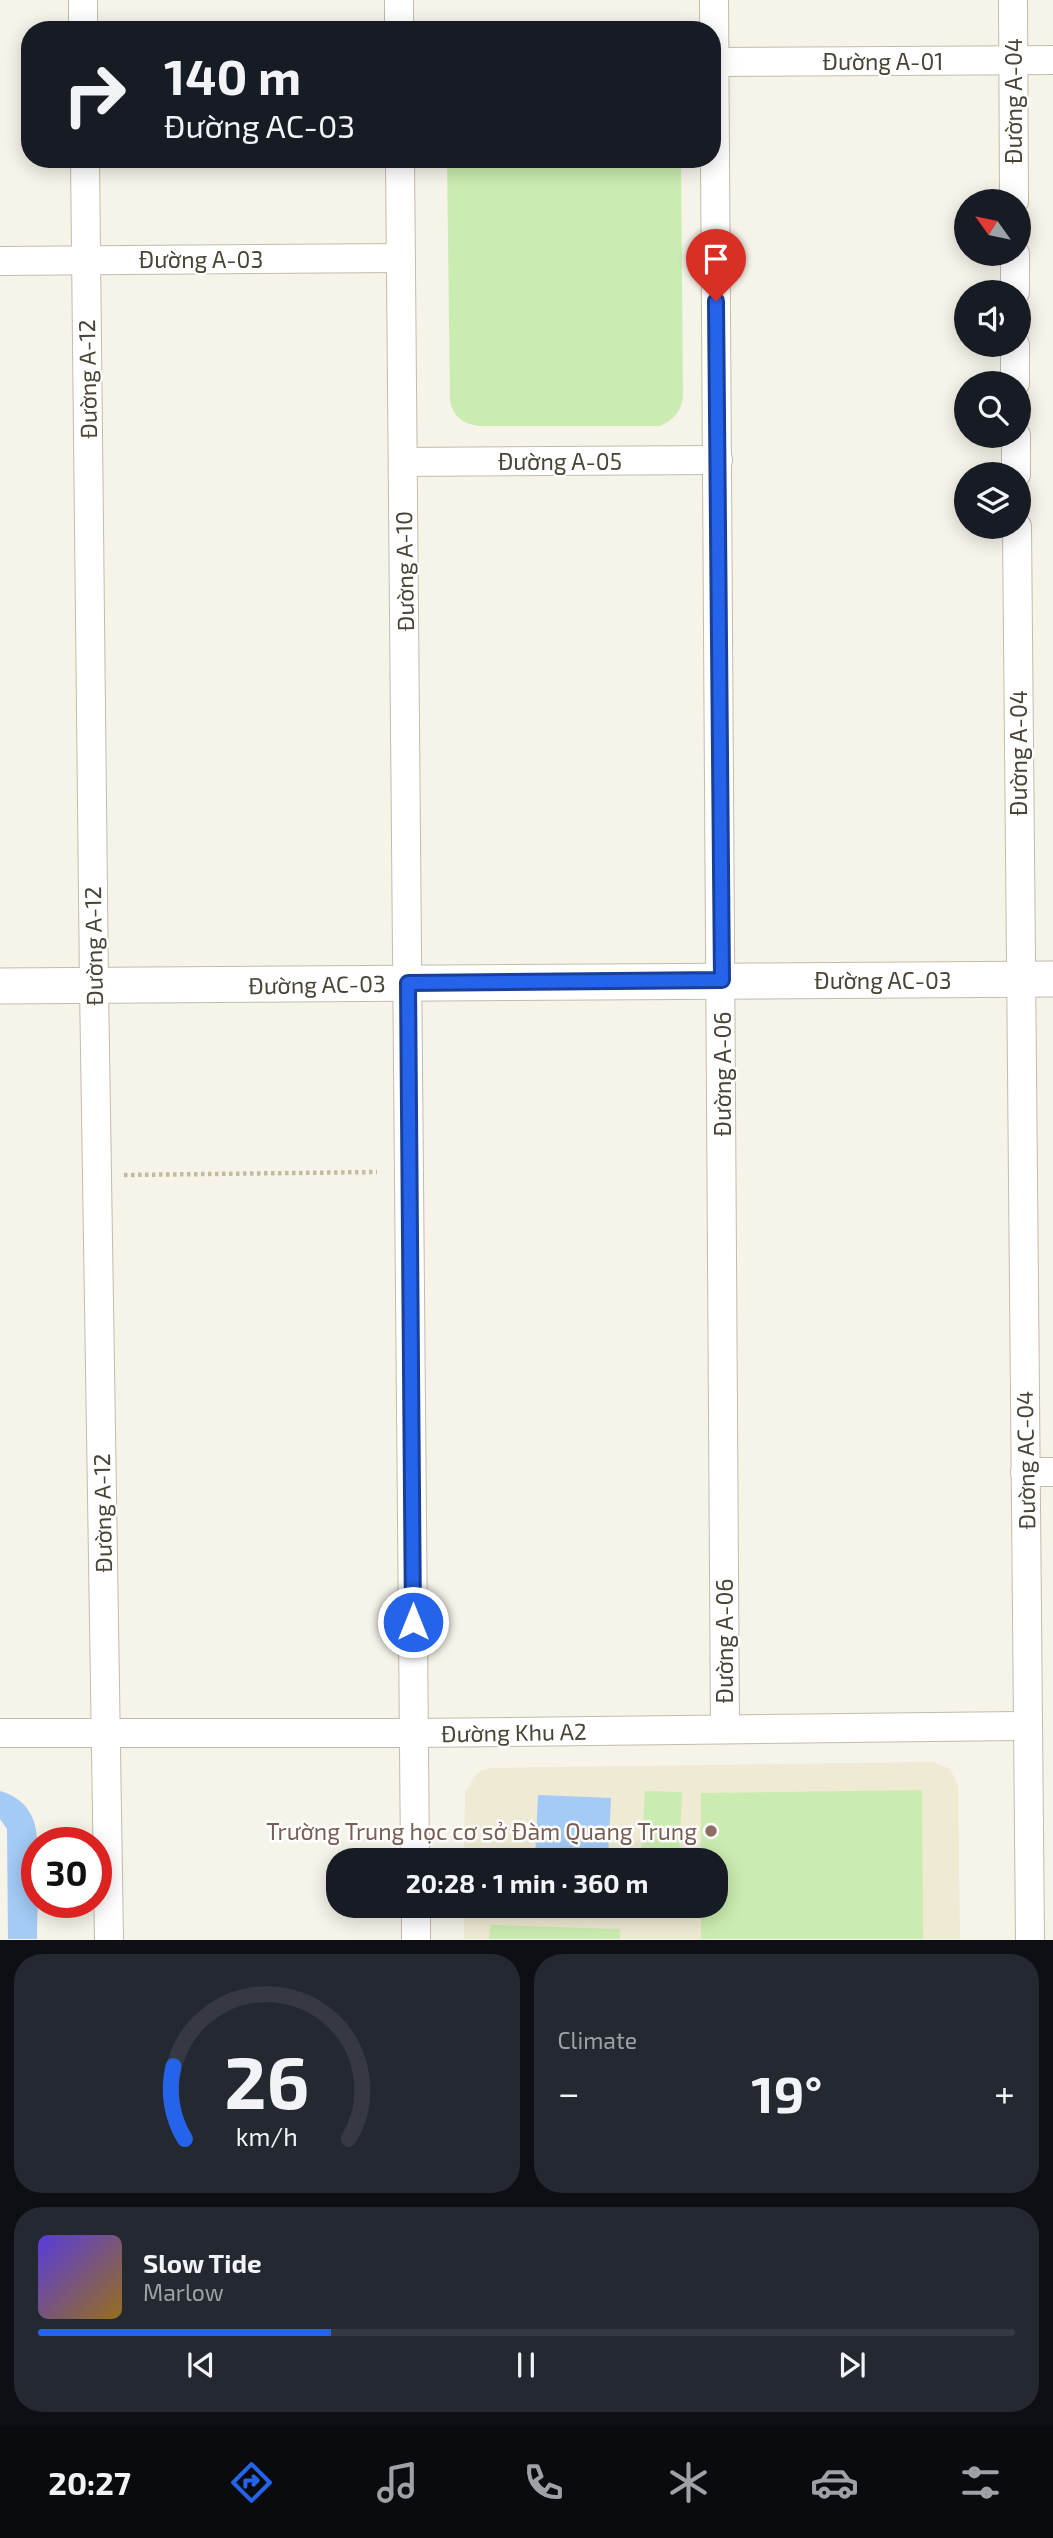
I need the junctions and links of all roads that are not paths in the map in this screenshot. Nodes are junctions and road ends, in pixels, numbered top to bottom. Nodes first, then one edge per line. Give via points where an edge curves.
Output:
1 (83, 0) edge
2 (399, 0) edge
3 (714, 0) edge
4 (1013, 0) edge
5 (83, 21) edge
6 (399, 21) edge
7 (714, 21) edge
8 (1013, 60) junction
9 (1053, 60) edge
10 (721, 62) edge
11 (85, 168) edge
12 (400, 168) edge
13 (714, 168) edge
14 (1014, 189) edge
15 (401, 258) junction
16 (86, 260) junction
17 (0, 261) edge
18 (718, 460) junction
19 (403, 462) junction
20 (1018, 539) edge
21 (1037, 979) edge
22 (722, 980) junction
23 (408, 983) junction
24 (0, 986) edge
25 (94, 986) junction
26 (1025, 1472) junction
27 (1053, 1472) edge
28 (1028, 1726) junction
29 (724, 1729) junction
30 (106, 1732) junction
31 (0, 1733) edge
32 (414, 1734) junction
33 (415, 1848) edge
34 (416, 1918) edge
35 (109, 1940) edge
36 (416, 1940) edge
37 (1030, 1940) edge

1 - 5 street
2 - 6 street
3 - 7 street, Đường A-06
4 - 8 street, Đường A-04
8 - 9 street, Đường A-01
8 - 10 street, Đường A-01
8 - 14 street, Đường A-04
11 - 16 street, Đường A-12
12 - 15 street, Đường A-10
13 - 18 street, Đường A-06
15 - 16 street, Đường A-03
15 - 19 street, Đường A-10
16 - 17 street, Đường A-03
16 - 25 street, Đường A-12
18 - 19 street, Đường A-05
18 - 22 street, Đường A-06
19 - 23 street, Đường A-10
20 - 21 street, Đường A-04
21 - 22 street, Đường AC-03
21 - 26 street, Đường AC-04
22 - 23 street, Đường AC-03
22 - 29 street, Đường A-06
23 - 25 street, Đường AC-03
23 - 32 street, Đường A-10
24 - 25 street, Đường AC-03
25 - 30 street, Đường A-12
26 - 27 street
26 - 28 street, Đường AC-04
28 - 29 street, Đường Khu A2
28 - 37 street, Đường AC-04
29 - 32 street, Đường Khu A2
30 - 31 street, Đường Khu A2
30 - 32 street, Đường Khu A2
30 - 35 street, Đường A-12
32 - 33 street, Đường A-10
34 - 36 street

